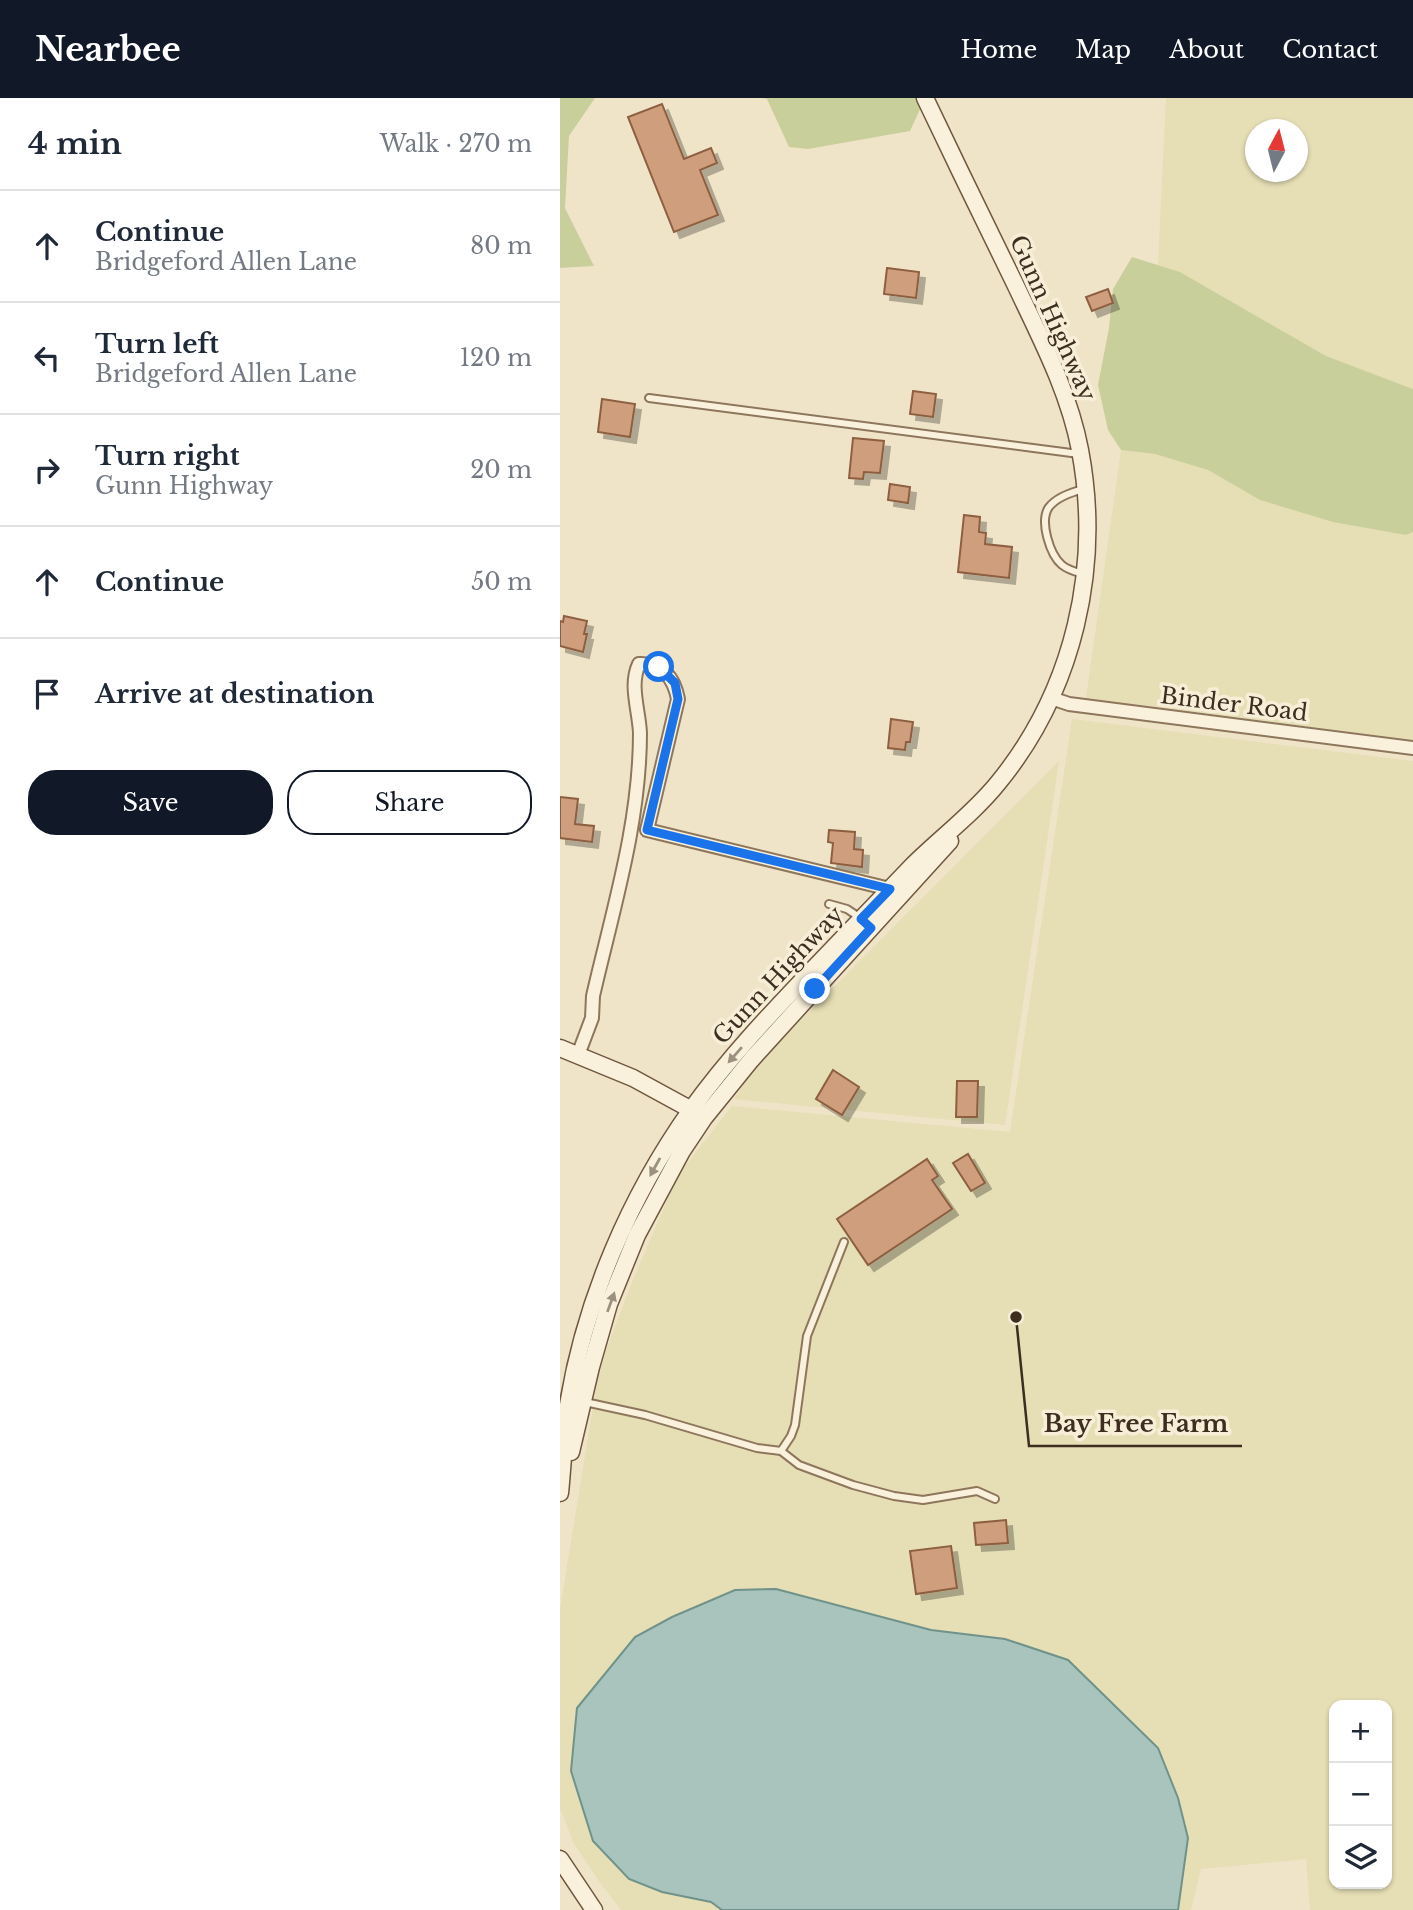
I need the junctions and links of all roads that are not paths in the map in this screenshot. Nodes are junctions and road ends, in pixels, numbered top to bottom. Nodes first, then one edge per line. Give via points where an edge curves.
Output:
1 (925, 98) edge
2 (649, 398) dead end
3 (1081, 454) junction
4 (1086, 488) junction
5 (1085, 575) junction
6 (1051, 698) junction
7 (1413, 748) edge
8 (973, 811) junction
9 (890, 889) junction
10 (829, 904) dead end
11 (866, 924) junction
12 (560, 1048) edge
13 (578, 1055) junction
14 (698, 1113) junction
15 (844, 1242) dead end
16 (566, 1381) edge
17 (583, 1402) junction
18 (781, 1451) junction
19 (560, 1491) edge
20 (995, 1499) dead end
21 (560, 1859) edge
22 (594, 1910) edge

1 - 3 main road, Gunn Highway via 1046,350
2 - 3 lane
3 - 4 main road, Gunn Highway
4 - 5 main road, Gunn Highway
4 - 5 lane via 1060,498 1045,514 1059,563
5 - 6 main road, Gunn Highway via 1072,640
6 - 7 street, Binder Road
6 - 8 main road, Gunn Highway via 1015,761
8 - 9 main road, Gunn Highway
8 - 11 main road via 939,856
9 - 11 main road, Gunn Highway
9 - 13 street via 647,830 678,699 675,683 659,667 639,664 635,673 638,787 628,854 593,996 592,1017
10 - 11 lane via 847,909
11 - 14 main road, Gunn Highway via 757,1029
12 - 13 main road
13 - 14 main road
14 -> 16 main road, Gunn Highway via 656,1166 616,1246
17 -> 14 main road via 600,1334 637,1235
15 - 18 lane via 807,1336 795,1425
16 - 19 main road, Gunn Highway
17 - 18 lane
17 - 19 main road
18 - 20 lane via 799,1465 894,1496 923,1500 977,1491
21 - 22 main road

